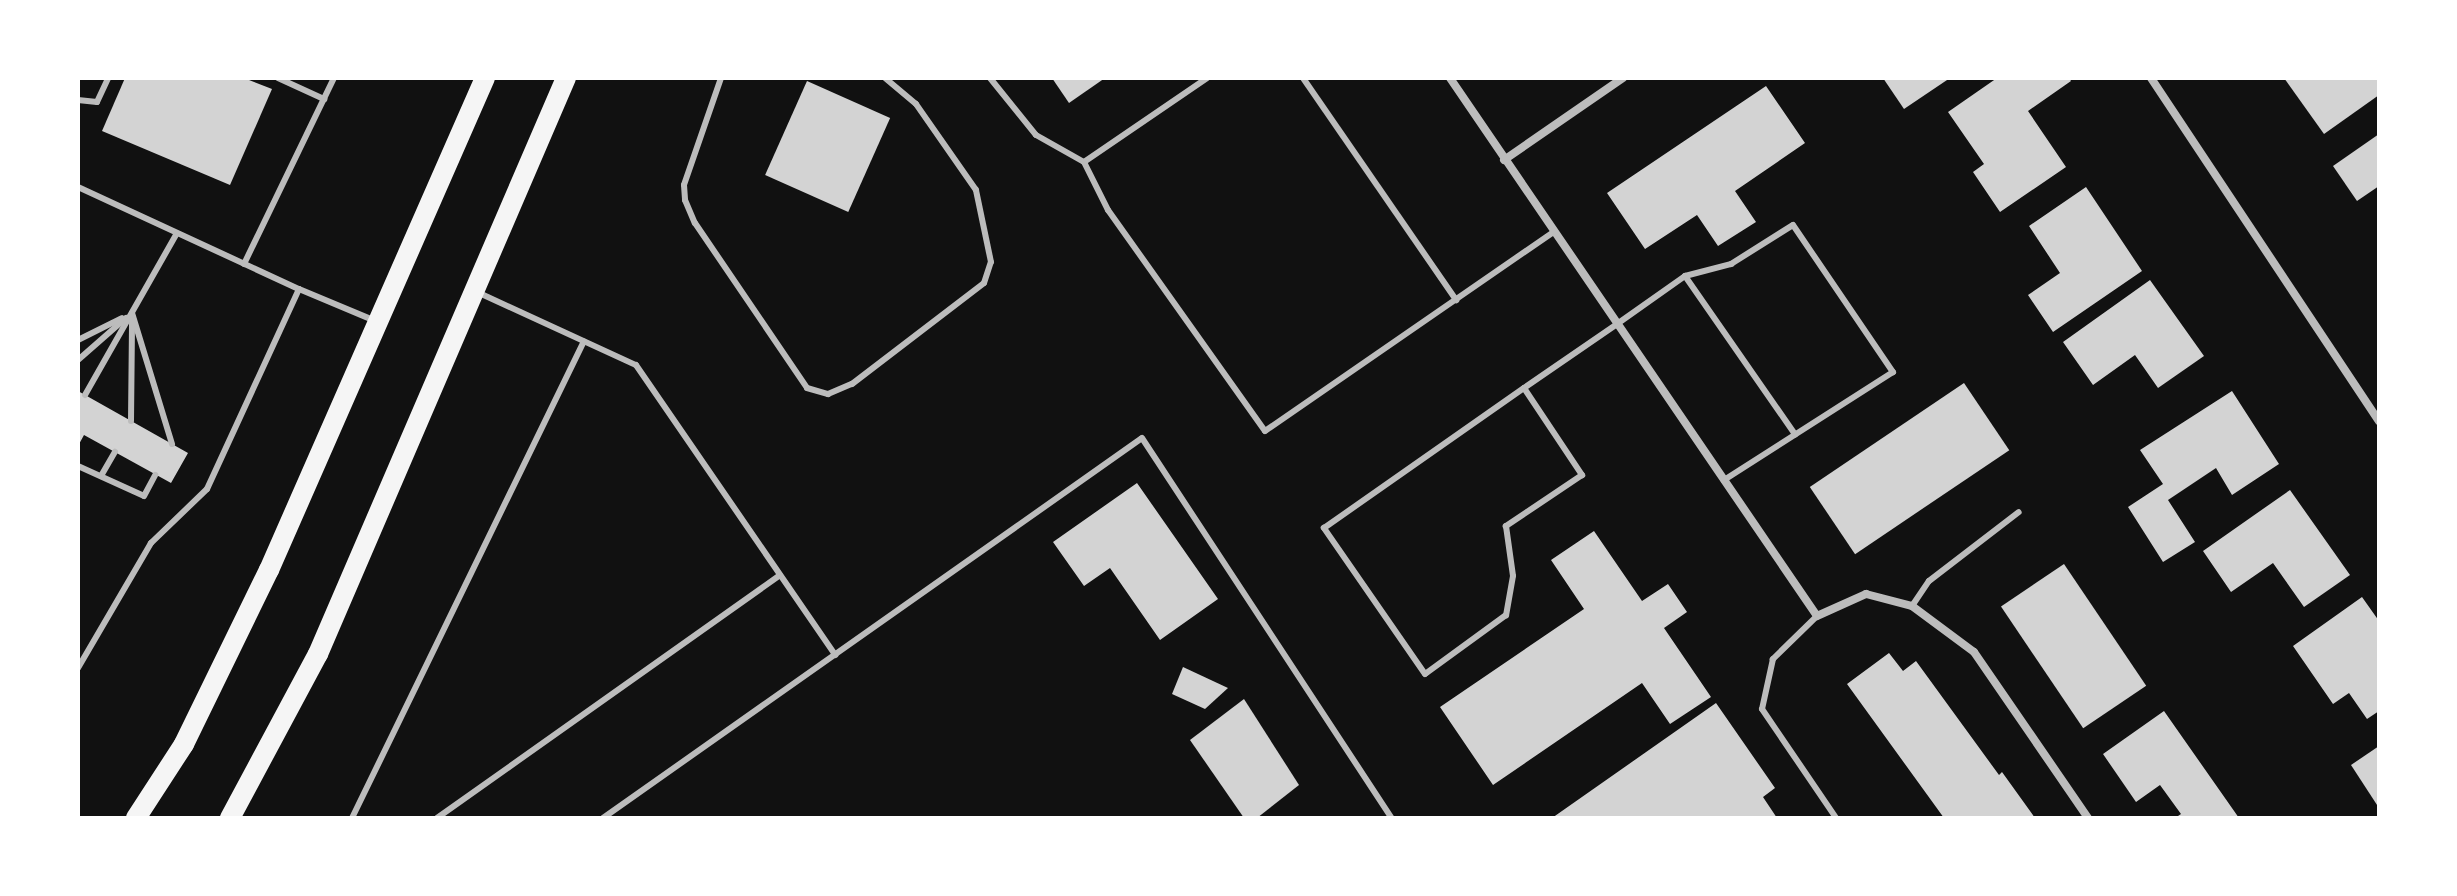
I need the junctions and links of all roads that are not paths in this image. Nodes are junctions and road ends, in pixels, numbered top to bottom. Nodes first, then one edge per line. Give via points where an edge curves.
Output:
1 (108, 78) edge
2 (278, 78) edge
3 (334, 78) edge
4 (485, 78) edge
5 (566, 78) edge
6 (721, 78) edge
7 (885, 78) edge
8 (990, 78) edge
9 (1207, 78) edge
10 (1303, 78) edge
11 (1450, 78) edge
12 (1623, 78) edge
13 (2151, 78) edge
14 (324, 99) junction
15 (78, 100) edge
16 (1504, 160) junction
17 (1084, 162) junction
18 (78, 187) edge
19 (1554, 232) junction
20 (177, 233) junction
21 (244, 264) junction
22 (1685, 276) junction
23 (299, 289) junction
24 (474, 291) junction
25 (1456, 300) junction
26 (132, 313) junction
27 (380, 323) junction
28 (1617, 324) junction
29 (78, 340) edge
30 (584, 341) junction
31 (78, 360) edge
32 (1524, 388) junction
33 (85, 395) dead end
34 (131, 421) dead end
35 (2379, 421) edge
36 (1795, 434) junction
37 (172, 444) dead end
38 (115, 452) dead end
39 (78, 466) edge
40 (155, 475) dead end
41 (101, 476) junction
42 (1724, 480) junction
43 (2019, 512) dead end
44 (780, 575) junction
45 (1912, 606) junction
46 (1817, 616) junction
47 (835, 655) junction
48 (78, 668) edge
49 (136, 818) edge
50 (230, 818) edge
51 (352, 818) edge
52 (437, 818) edge
53 (603, 818) edge
54 (1392, 818) edge
55 (1836, 818) edge
56 (2088, 818) edge

1 - 15 lane via 97,102
2 - 14 lane
3 - 14 lane
4 - 27 main road
5 - 24 main road
6 - 7 lane via 684,185 685,200 695,223 807,388 828,394 852,384 984,283 991,262 976,190 916,104
8 - 17 lane via 1036,135
9 - 17 lane
10 - 25 lane
11 - 16 street
12 - 16 street
13 - 35 street
14 - 21 lane
16 - 19 street
17 - 25 lane via 1108,210 1265,431
18 - 20 lane
19 - 25 lane
19 - 28 street
20 - 21 lane
20 - 26 lane
21 - 23 lane
22 - 28 lane
22 - 36 lane
22 - 36 lane via 1731,264 1793,225 1893,372
23 - 27 lane
23 - 48 lane via 207,489 151,543
24 - 30 lane
24 - 50 main road via 318,654
26 - 29 lane
26 - 31 lane
26 - 33 lane
26 - 34 lane
26 - 37 lane
27 - 49 main road via 184,744
28 - 32 lane
28 - 42 street
30 - 44 lane via 636,365
30 - 51 lane
32 - 32 lane via 1324,528 1425,674 1506,615 1513,576 1506,526 1582,475
36 - 42 lane
38 - 41 lane
39 - 41 lane
40 - 41 lane via 144,496
42 - 46 street
43 - 45 lane via 1929,581
44 - 47 lane
44 - 52 lane
45 - 46 street via 1866,594
45 - 56 street via 1974,652
46 - 55 lane via 1773,659 1762,709
47 - 53 lane
47 - 54 lane via 1142,438

